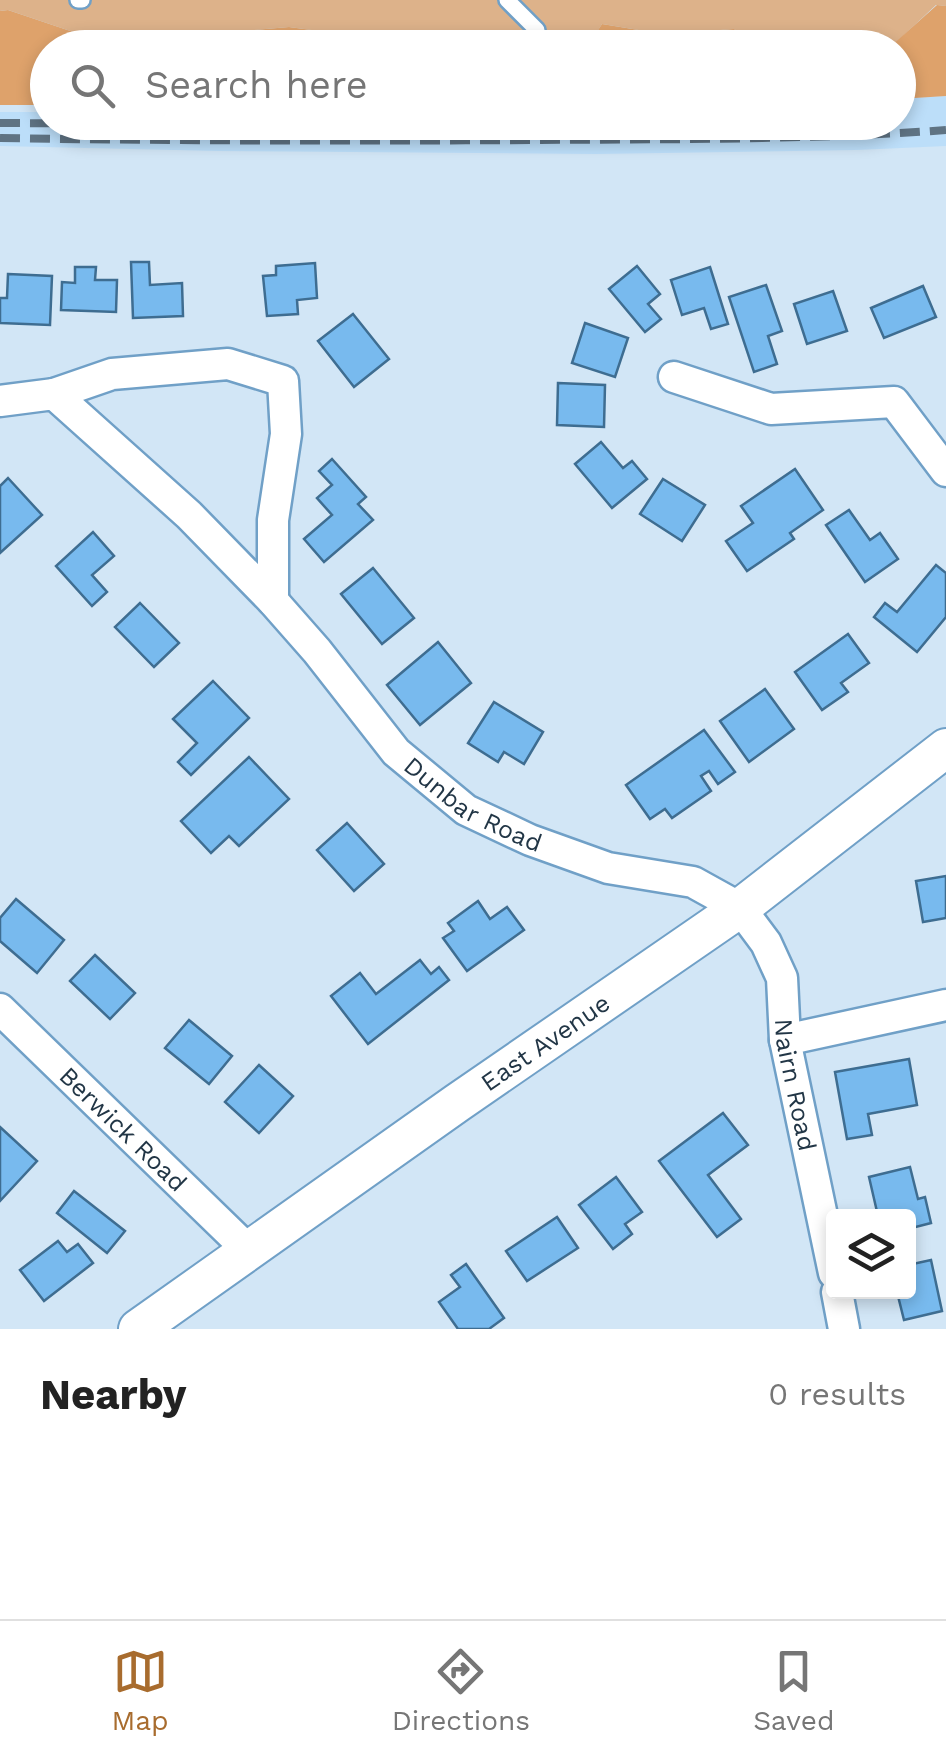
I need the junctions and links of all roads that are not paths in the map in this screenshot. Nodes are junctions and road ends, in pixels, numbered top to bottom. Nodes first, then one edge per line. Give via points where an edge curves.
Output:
1 (507, 0) edge
2 (536, 30) dead end
3 (674, 377) dead end
4 (54, 394) junction
5 (0, 401) edge
6 (946, 471) edge
7 (273, 602) junction
8 (946, 748) edge
9 (740, 908) junction
10 (946, 1005) edge
11 (0, 1008) edge
12 (785, 1040) junction
13 (826, 1235) edge
14 (248, 1250) junction
15 (838, 1299) edge
16 (138, 1329) edge
17 (844, 1329) edge

1 - 2 lane
3 - 6 street via 771,409 894,402
4 - 5 street
4 - 7 street, Dunbar Road via 189,515
4 - 7 street via 112,374 228,364 284,381
7 - 9 street, Dunbar Road via 396,752 466,810 608,868 693,882
8 - 9 street, East Avenue
9 - 12 street, Nairn Road via 782,978
9 - 14 street, East Avenue
10 - 12 street
11 - 14 street, Berwick Road
12 - 13 street, Nairn Road
14 - 16 street, East Avenue
15 - 17 street

